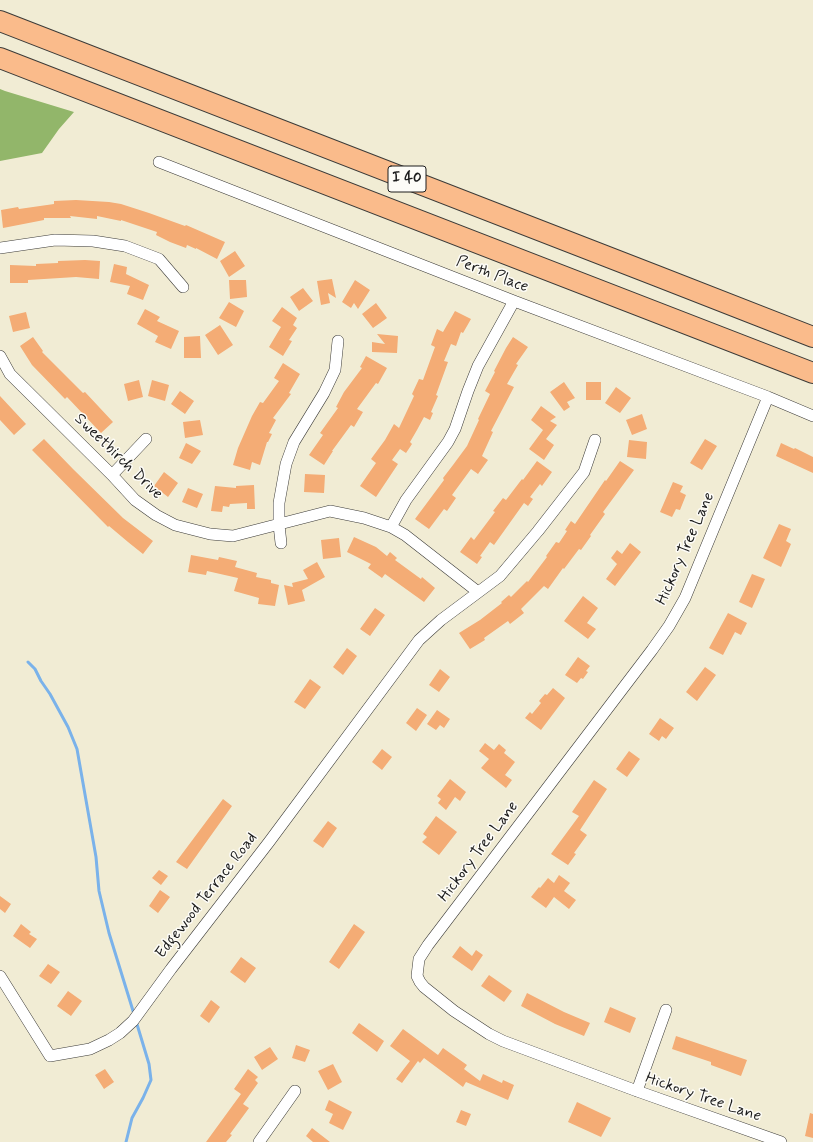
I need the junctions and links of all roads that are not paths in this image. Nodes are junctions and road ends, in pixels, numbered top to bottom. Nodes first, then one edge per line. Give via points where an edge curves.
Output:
1 (0, 22) edge
2 (0, 58) edge
3 (160, 162) dead end
4 (0, 248) edge
5 (183, 287) dead end
6 (514, 301) junction
7 (813, 337) edge
8 (338, 341) dead end
9 (0, 356) edge
10 (813, 373) edge
11 (768, 397) junction
12 (813, 416) edge
13 (146, 439) dead end
14 (595, 440) dead end
15 (112, 475) junction
16 (279, 525) junction
17 (391, 527) junction
18 (281, 543) dead end
19 (478, 592) junction
20 (0, 976) edge
21 (666, 1010) dead end
22 (295, 1091) dead end
23 (636, 1092) junction
24 (261, 1141) edge
25 (781, 1142) edge

1 - 7 highway, I 40
2 - 10 highway, I 40
3 - 6 street, Perth Place
4 - 5 street via 55,240 93,241 125,246 159,260
6 - 11 street, Perth Place
6 - 17 street via 478,366 448,442 406,500
8 - 16 street via 335,370 294,442 286,464 278,502
9 - 15 street, Sweetbirch Drive via 10,374
11 - 12 street, Perth Place
11 - 23 street, Hickory Tree Lane via 685,598 672,621 419,959 417,976 424,988 489,1034
13 - 15 street
14 - 19 street via 584,472 500,576
15 - 16 street, Sweetbirch Drive via 135,500 175,525 210,534 233,536
16 - 17 street, Sweetbirch Drive via 330,511
16 - 18 street
17 - 19 street, Sweetbirch Drive
19 - 20 street, Edgewood Terrace Road via 419,640 136,1018 120,1033 90,1049 50,1056
21 - 23 street
22 - 24 street
23 - 25 street, Hickory Tree Lane

